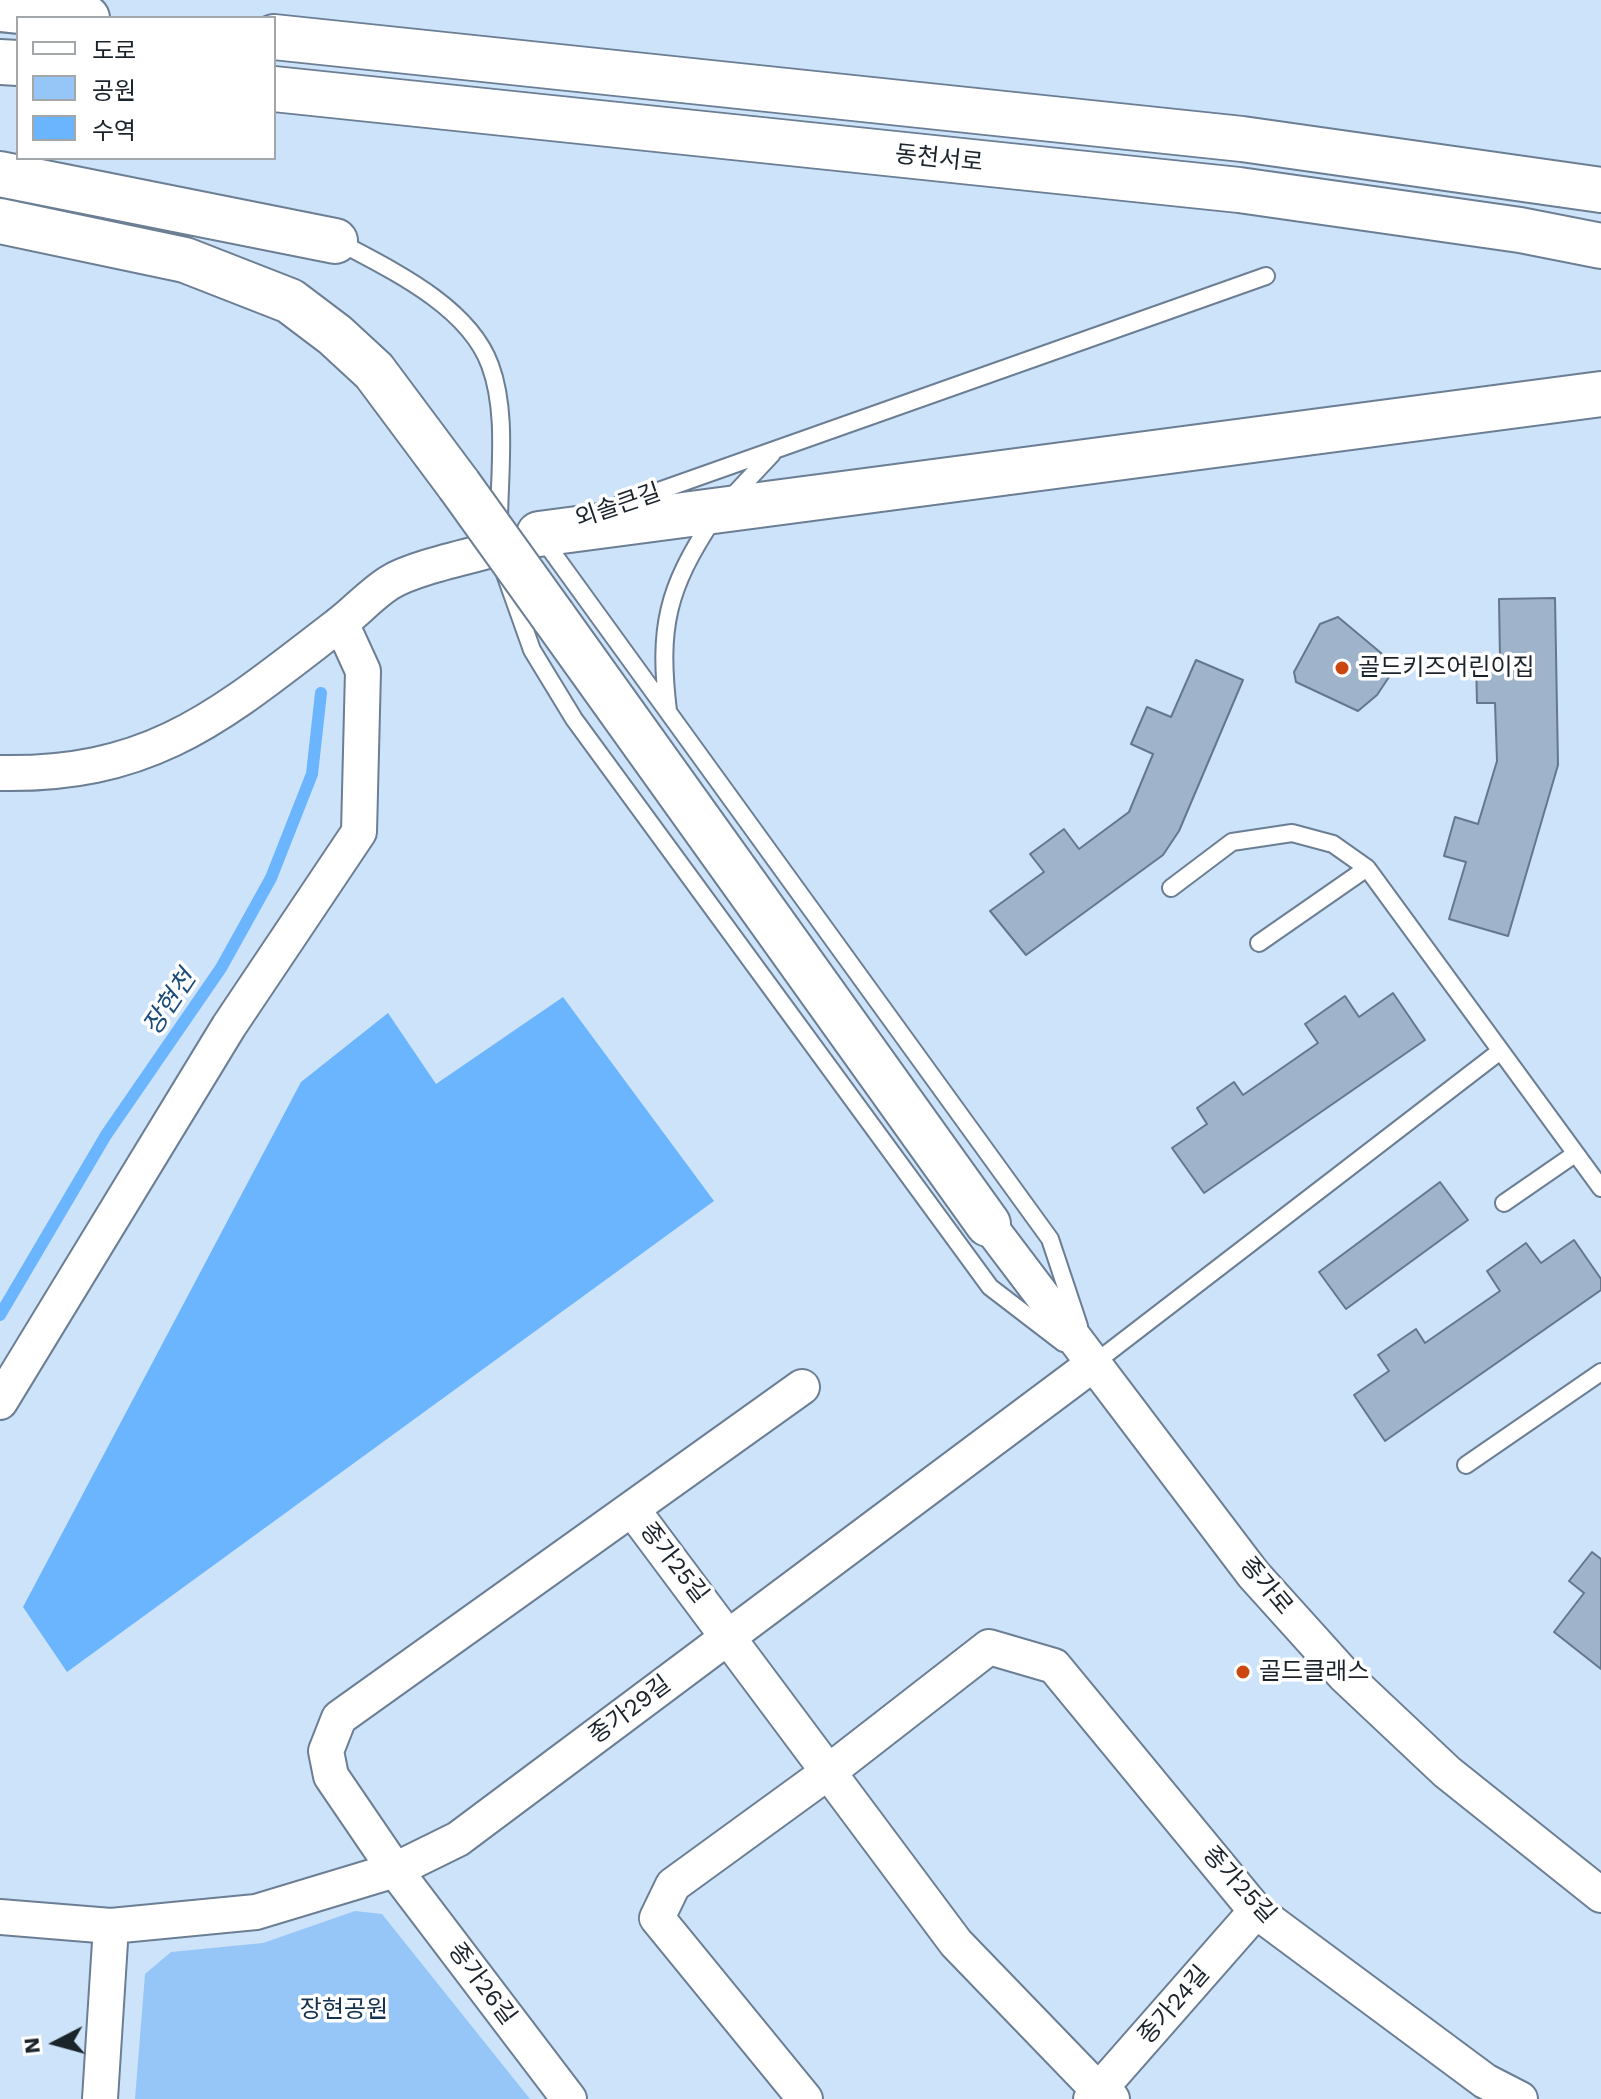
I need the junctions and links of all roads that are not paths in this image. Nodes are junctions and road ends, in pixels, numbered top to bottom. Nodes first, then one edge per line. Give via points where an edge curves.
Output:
1 (0, 9) edge
2 (68, 16) edge
3 (276, 37) edge
4 (276, 89) edge
5 (0, 174) edge
6 (1601, 190) edge
7 (0, 221) edge
8 (335, 241) joint
9 (1601, 246) edge
10 (1266, 276) dead end
11 (1601, 394) edge
12 (776, 450) junction
13 (719, 510) junction
14 (519, 541) junction
15 (341, 623) junction
16 (668, 713) junction
17 (0, 773) edge
18 (1367, 868) junction
19 (1171, 888) dead end
20 (1259, 943) dead end
21 (1499, 1052) junction
22 (1575, 1154) junction
23 (1601, 1188) edge
24 (1504, 1203) dead end
25 (988, 1224) joint
26 (1092, 1365) junction
27 (1601, 1372) edge
28 (802, 1387) dead end
29 (0, 1402) edge
30 (1466, 1465) dead end
31 (632, 1509) junction
32 (729, 1635) junction
33 (827, 1773) junction
34 (395, 1870) junction
35 (1601, 1895) edge
36 (1256, 1911) junction
37 (0, 1917) edge
38 (111, 1926) junction
39 (1101, 2096) edge
40 (100, 2099) edge
41 (569, 2099) edge
42 (805, 2099) edge
43 (1520, 2099) edge

1 - 2 main road
3 - 6 main road via 1242,139
4 - 9 main road, 동천서로 via 1239,190
5 - 8 main road
7 - 25 main road, bridge via 185,260 290,301 374,371
8 - 14 lane via 420,285 462,322 490,364
10 - 12 lane, 외솔큰길
11 - 13 main road
12 - 13 lane
12 - 14 lane, 외솔큰길
13 - 14 main road
13 - 16 lane via 685,562 666,615 662,661
14 - 15 street, 외솔큰길 via 391,581
14 - 16 lane
14 - 26 lane via 510,595 532,650 574,719 990,1287
15 - 17 street, 외솔큰길 via 221,715 166,743 106,765
15 - 29 street via 363,671 359,832 229,1026
16 - 26 lane via 1050,1239
18 - 19 lane via 1333,844 1292,833 1232,842
18 - 20 lane
18 - 21 lane
21 - 22 lane
21 - 26 lane
22 - 23 lane
22 - 24 lane
25 - 26 street, 종가로
26 - 32 street, 종가29길
26 - 35 street, 종가로 via 1253,1574 1345,1676 1447,1772
27 - 30 lane
28 - 31 street, 종가26길
31 - 32 street, 종가25길
31 - 34 street, 종가26길 via 339,1718 326,1751 331,1776
32 - 33 street, 종가25길
32 - 34 street, 종가29길 via 458,1839
33 - 36 street, 종가25길 via 989,1647 1054,1666
33 - 39 street, 종가25길 via 956,1943
33 - 42 street via 673,1885 657,1918
34 - 38 street, 종가29길 via 256,1912
34 - 41 street, 종가26길
36 - 39 street, 종가24길
36 - 43 street, 종가25길 via 1485,2081
37 - 38 street, 종가29길
38 - 40 street

